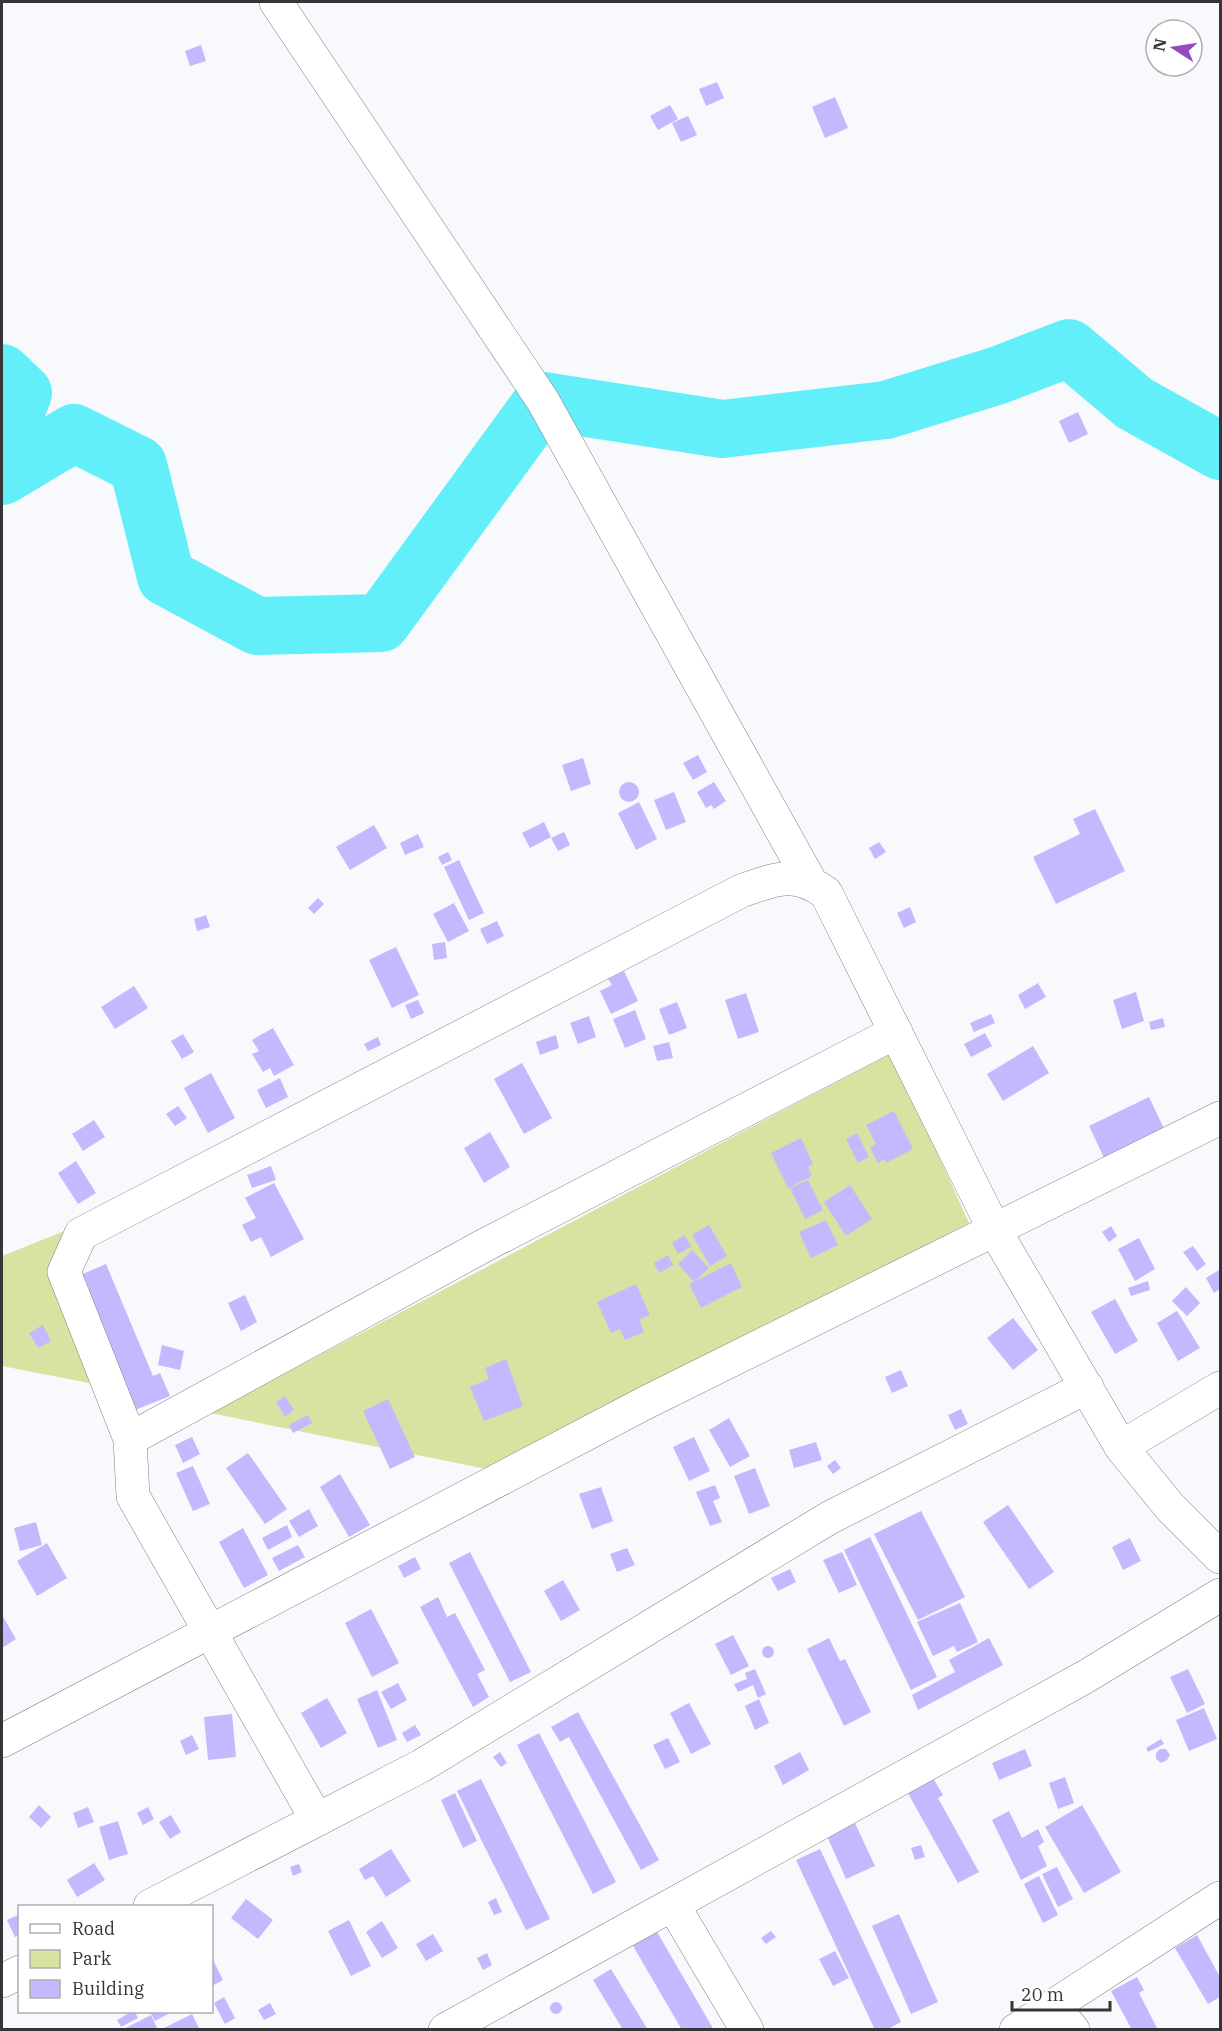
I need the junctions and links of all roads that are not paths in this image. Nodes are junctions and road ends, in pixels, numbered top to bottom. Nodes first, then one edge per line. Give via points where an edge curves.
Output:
1 (276, 2) edge
2 (810, 880) junction
3 (896, 1032) junction
4 (1221, 1118) edge
5 (994, 1229) junction
6 (1087, 1387) junction
7 (1221, 1388) edge
8 (130, 1439) junction
9 (1121, 1448) junction
10 (1221, 1557) edge
11 (1221, 1595) edge
12 (210, 1630) junction
13 (2, 1741) edge
14 (317, 1820) junction
15 (1221, 1898) edge
16 (152, 1905) edge
17 (673, 1905) junction
18 (18, 1973) edge
19 (2, 1981) edge
20 (1063, 2018) edge
21 (445, 2030) edge
22 (747, 2030) edge
23 (1017, 2030) edge

1 - 2 street via 543,401
2 - 3 street via 826,893
2 - 8 street via 780,878 741,891 81,1234 64,1272
3 - 5 street
3 - 8 street via 485,1245
4 - 5 street
5 - 6 street
5 - 12 street via 645,1403
6 - 9 street
6 - 14 street via 829,1518 421,1766
7 - 9 street
8 - 12 street via 133,1496
9 - 10 street via 1170,1507
11 - 17 street via 1085,1677
12 - 13 street
12 - 14 street
14 - 16 street
15 - 20 street
17 - 21 street
17 - 22 street
18 - 19 street
20 - 23 street

